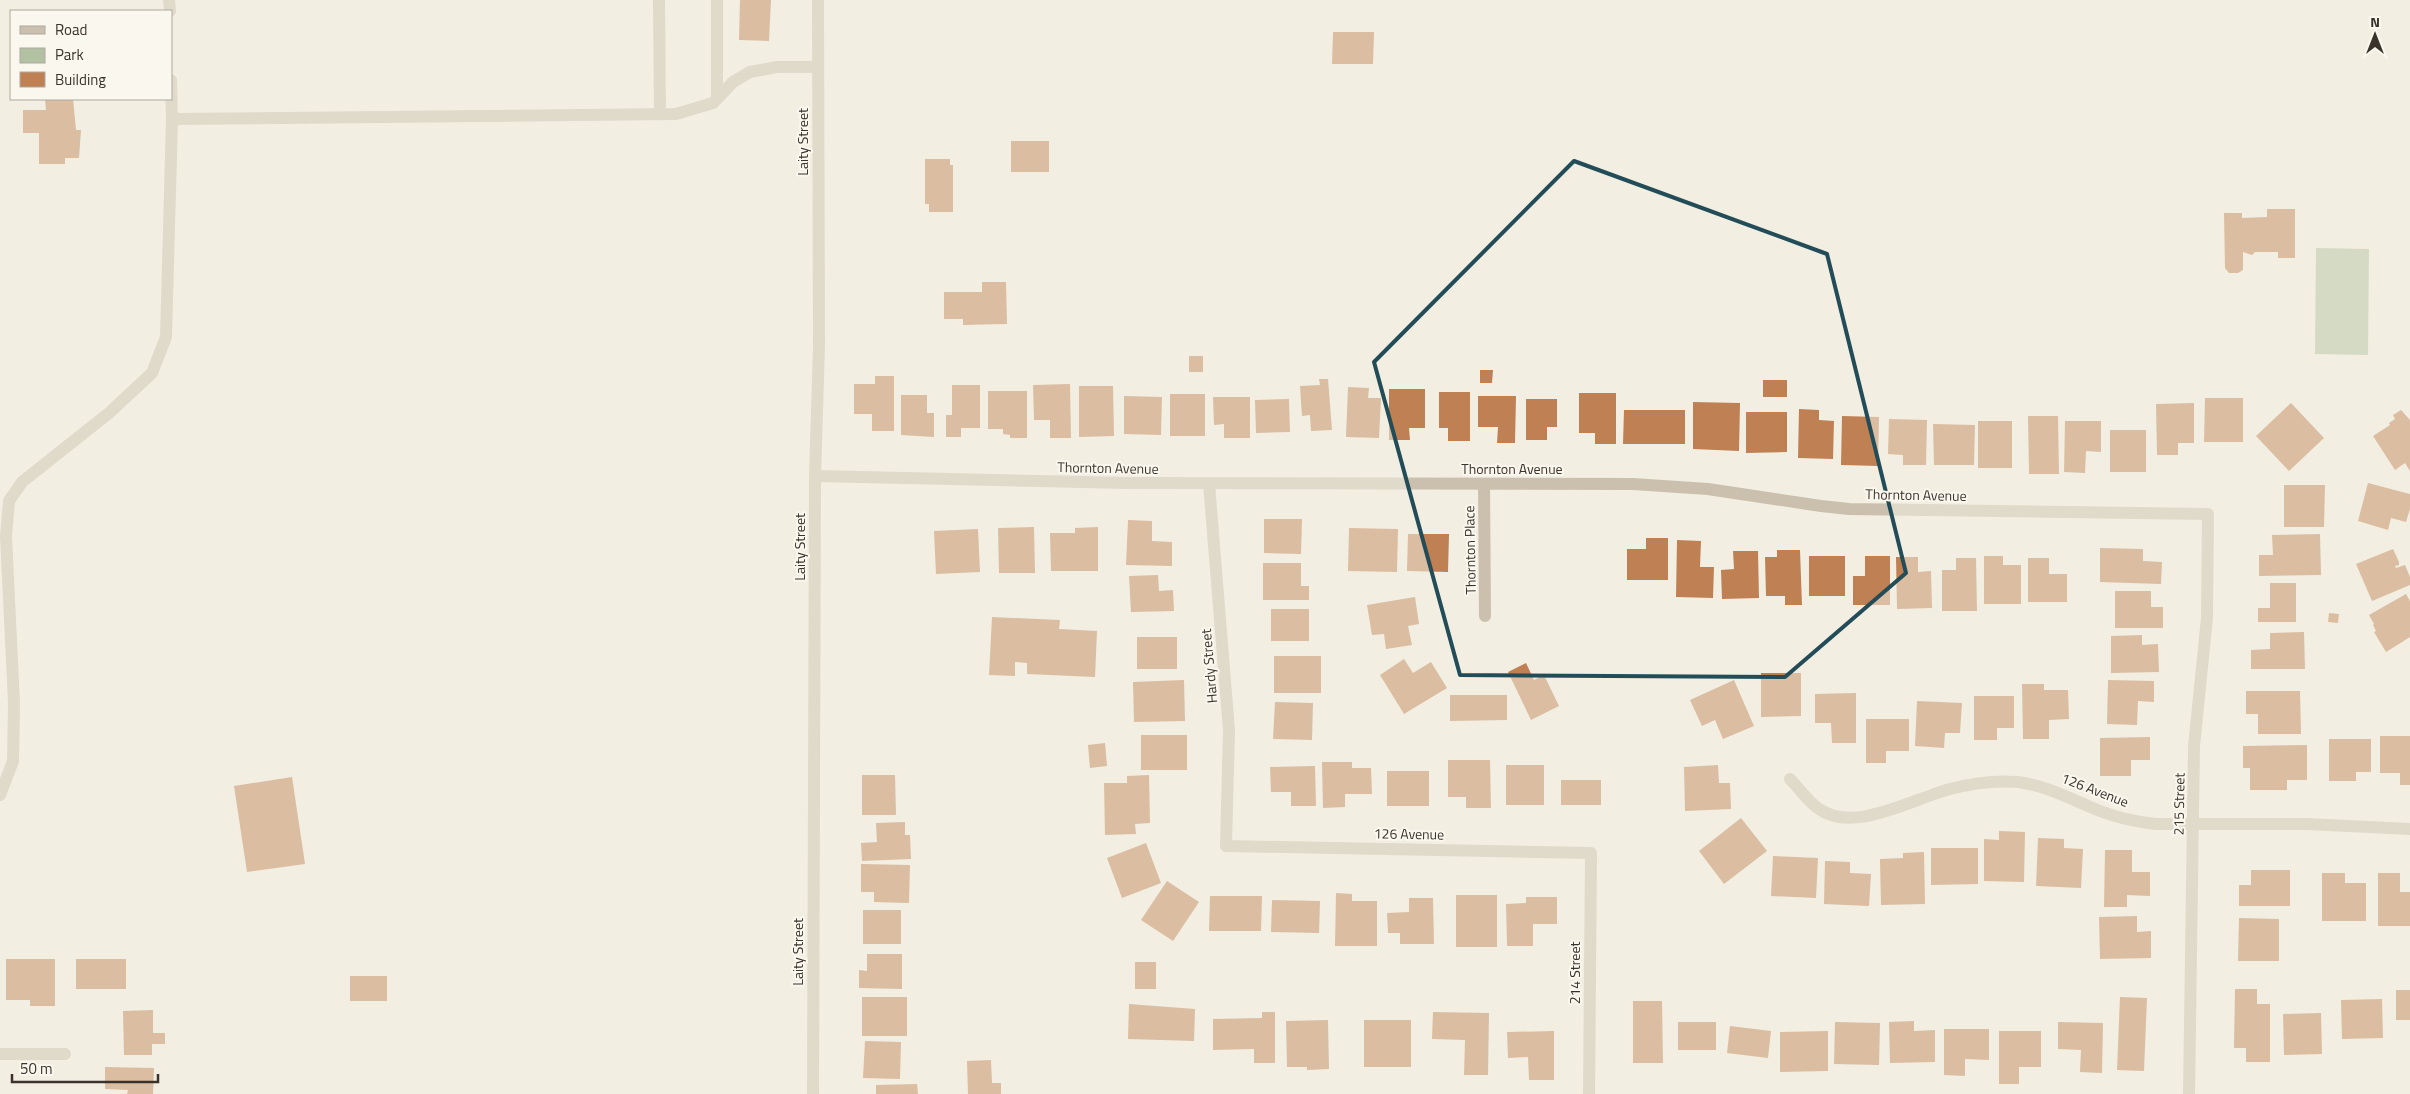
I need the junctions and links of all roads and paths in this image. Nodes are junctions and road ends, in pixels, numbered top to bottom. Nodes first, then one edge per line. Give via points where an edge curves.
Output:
1 (659, 0) edge
2 (717, 0) edge
3 (818, 0) edge
4 (818, 67) junction
5 (717, 98) junction
6 (172, 100) edge
7 (660, 114) junction
8 (172, 119) junction
9 (815, 476) junction
10 (1209, 484) junction
11 (1484, 484) junction
12 (2208, 514) joint
13 (1485, 616) dead end
14 (1790, 778) dead end
15 (0, 795) edge
16 (2194, 824) junction
17 (2410, 829) edge
18 (1226, 846) joint
19 (1591, 852) joint
20 (0, 1054) edge
21 (65, 1054) dead end
22 (813, 1094) edge
23 (1589, 1094) edge
24 (2189, 1094) edge

1 - 7 street
2 - 5 street
3 - 4 street, Laity Street
4 - 5 street via 777,67 750,72 733,82
4 - 9 street, Laity Street via 819,346
5 - 7 street via 713,103 676,114
6 - 8 street
7 - 8 street
8 - 15 street via 166,337 152,373 22,482 10,501 6,536 14,702 13,761
9 - 10 street, Thornton Avenue
9 - 22 street, Laity Street
10 - 11 street, Thornton Avenue
10 - 18 street, Hardy Street via 1229,730
11 - 12 street, Thornton Avenue via 1656,484 1708,488 1849,509
11 - 13 street, Thornton Place
12 - 16 street, 215 Street via 2207,618 2196,717
14 - 16 street, 126 Avenue via 1818,809 1836,815 1878,814 1955,788 2003,781 2047,788 2100,812 2130,820
16 - 17 street, 126 Avenue via 2307,824
16 - 24 street, 215 Street
18 - 19 street, 126 Avenue
19 - 23 street, 214 Street
20 - 21 street

